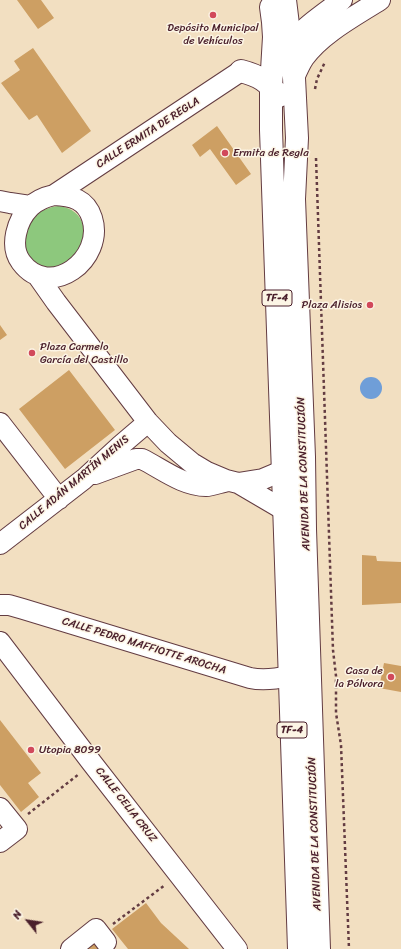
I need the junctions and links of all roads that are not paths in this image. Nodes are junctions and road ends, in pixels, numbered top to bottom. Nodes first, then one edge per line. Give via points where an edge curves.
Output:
1 (270, 0) edge
2 (285, 0) edge
3 (342, 0) edge
4 (380, 0) edge
5 (273, 22) junction
6 (290, 41) junction
7 (273, 61) junction
8 (241, 71) junction
9 (294, 78) junction
10 (271, 86) junction
11 (54, 195) junction
12 (294, 199) junction
13 (0, 201) edge
14 (30, 206) junction
15 (8, 251) edge
16 (37, 275) junction
17 (148, 422) junction
18 (0, 423) edge
19 (304, 457) junction
20 (282, 471) junction
21 (84, 478) junction
22 (234, 482) junction
23 (59, 499) junction
24 (284, 510) junction
25 (0, 544) edge
26 (0, 605) edge
27 (0, 642) edge
28 (290, 676) junction
29 (0, 808) edge
30 (0, 842) edge
31 (103, 938) road end
32 (71, 949) edge
33 (237, 949) edge
34 (299, 949) edge
35 (319, 949) edge

1 - 5 main road, AVENIDA DE LA CONSTITUCIÓN / TF-4
2 - 6 main road, AVENIDA DE LA CONSTITUCIÓN / TF-4
3 - 6 street
4 - 9 street via 328,34 313,47 300,64
5 - 7 main road, AVENIDA DE LA CONSTITUCIÓN / TF-4
5 - 8 main road via 259,55
6 - 7 street
6 - 9 main road, AVENIDA DE LA CONSTITUCIÓN / TF-4
7 - 10 main road, AVENIDA DE LA CONSTITUCIÓN / TF-4
8 - 10 main road via 254,74
8 - 11 street, CALLE ERMITA DE REGLA
9 - 12 main road, AVENIDA DE LA CONSTITUCIÓN / TF-4 via 297,138
10 - 12 main road via 281,97 283,105 285,158
10 - 20 main road, AVENIDA DE LA CONSTITUCIÓN / TF-4
11 - 14 street
11 - 16 street via 77,199 88,208 94,225 92,244 84,261 65,275 48,278
12 - 19 main road, AVENIDA DE LA CONSTITUCIÓN / TF-4
13 - 14 street
14 - 15 street
15 - 16 street via 24,267
16 - 17 street
17 - 21 street, CALLE ADÁN MARTÍN MENIS
17 - 22 street via 192,463 207,472
18 - 23 street
19 - 20 street
19 - 35 main road, AVENIDA DE LA CONSTITUCIÓN / TF-4
20 - 22 street via 263,479
20 - 24 main road, AVENIDA DE LA CONSTITUCIÓN / TF-4
21 - 22 street via 142,459 192,484 207,486
21 - 23 street, CALLE ADÁN MARTÍN MENIS
22 - 24 street
23 - 25 street, CALLE ADÁN MARTÍN MENIS
24 - 28 main road, AVENIDA DE LA CONSTITUCIÓN / TF-4
26 - 28 street, CALLE PEDRO MAFFIOTTE AROCHA via 27,610 250,678 273,680
27 - 33 street, CALLE CELIA CRUZ
28 - 34 main road, AVENIDA DE LA CONSTITUCIÓN / TF-4
29 - 30 street via 15,827
31 - 32 street via 96,930

